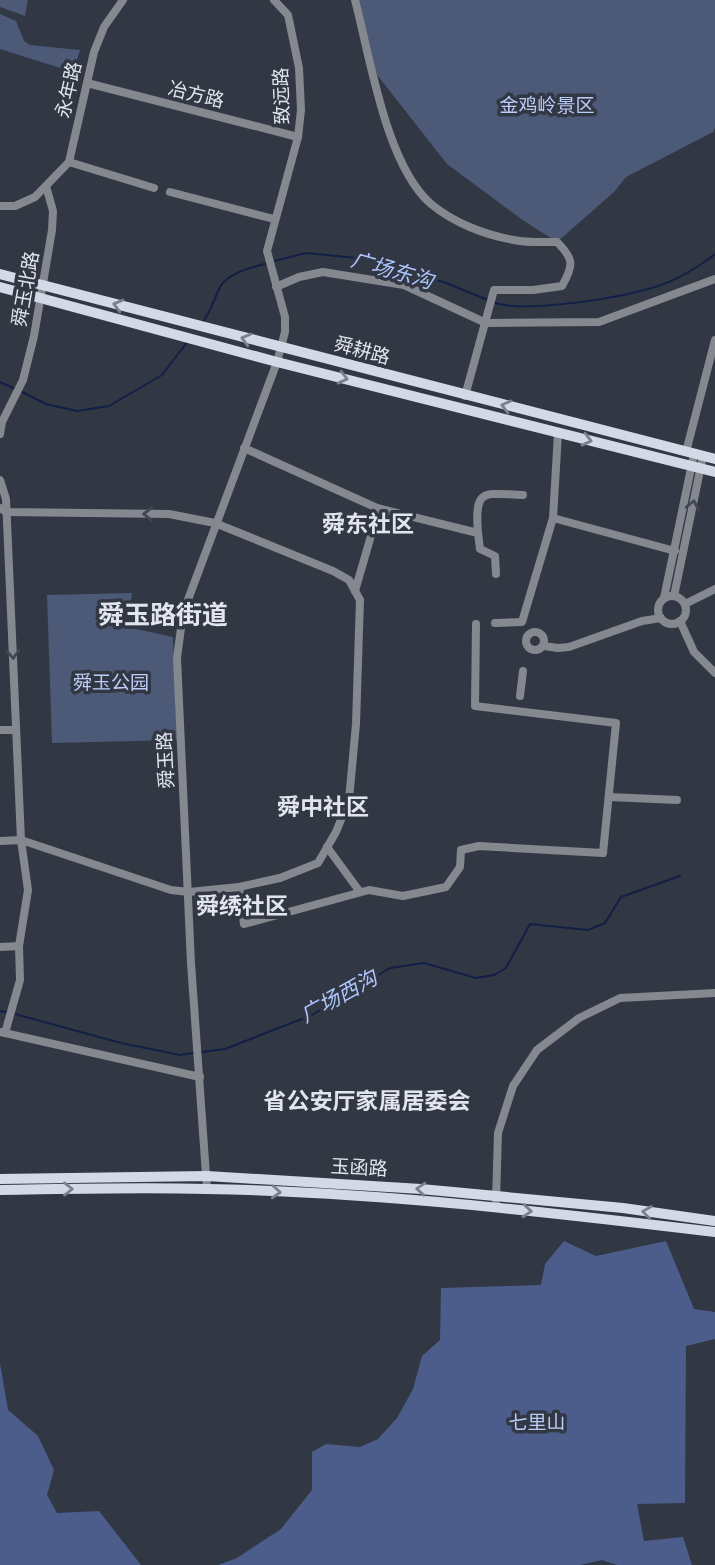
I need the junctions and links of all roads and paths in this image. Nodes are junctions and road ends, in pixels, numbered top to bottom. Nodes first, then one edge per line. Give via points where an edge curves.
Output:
1 (123, 0) edge
2 (274, 0) edge
3 (355, 0) edge
4 (87, 83) junction
5 (298, 137) junction
6 (69, 162) junction
7 (46, 186) junction
8 (154, 188) dead end
9 (170, 192) dead end
10 (0, 206) edge
11 (274, 219) junction
12 (0, 274) edge
13 (715, 279) edge
14 (43, 285) junction
15 (0, 287) edge
16 (276, 287) junction
17 (40, 298) junction
18 (486, 323) junction
19 (715, 340) edge
20 (281, 348) junction
21 (277, 362) junction
22 (465, 396) junction
23 (558, 433) junction
24 (0, 435) edge
25 (244, 448) junction
26 (694, 454) junction
27 (715, 459) edge
28 (696, 467) junction
29 (715, 472) edge
30 (0, 480) edge
31 (523, 495) dead end
32 (377, 508) junction
33 (3, 510) edge
34 (553, 518) junction
35 (215, 523) junction
36 (478, 533) junction
37 (675, 551) junction
38 (496, 574) dead end
39 (5, 581) edge
40 (715, 589) edge
41 (355, 592) junction
42 (674, 596) junction
43 (664, 598) junction
44 (685, 604) junction
45 (661, 618) junction
46 (680, 621) junction
47 (522, 622) junction
48 (495, 623) dead end
49 (476, 624) dead end
50 (528, 635) junction
51 (544, 646) junction
52 (523, 671) dead end
53 (715, 673) edge
54 (520, 696) dead end
55 (0, 730) edge
56 (16, 730) junction
57 (608, 797) junction
58 (677, 800) dead end
59 (21, 840) junction
60 (0, 841) edge
61 (327, 847) junction
62 (239, 887) junction
63 (189, 892) junction
64 (360, 892) junction
65 (19, 946) junction
66 (0, 947) edge
67 (715, 993) edge
68 (2, 1032) edge
69 (200, 1077) junction
70 (207, 1176) junction
71 (0, 1179) edge
72 (207, 1189) junction
73 (0, 1190) edge
74 (496, 1196) junction
75 (495, 1208) junction
76 (715, 1221) edge
77 (715, 1232) edge

1 - 4 street, 永年路 via 104,27
2 - 5 street, 致远路 via 288,15 299,68
3 - 18 street via 392,143 414,185 432,204 477,231 517,241 557,242 569,254 572,270 562,286 494,290
4 - 5 street, 冶方路
4 - 6 street, 永年路
5 - 11 street, 致远路
6 - 7 street
6 - 8 street
7 - 10 street via 15,206
7 - 14 street, 舜玉北路 via 53,211
9 - 11 street
11 - 16 street, 致远路 via 268,254
12 - 14 main road, 舜耕路
13 - 18 street via 599,322
14 - 17 street, 舜玉北路
20 -> 14 main road, 舜耕路
15 - 17 main road, 舜耕路
16 - 18 street via 323,272 376,279 404,285
16 - 20 street, 舜玉路 via 285,317
17 - 21 main road, 舜耕路
17 - 24 street, 舜玉北路 via 23,380
18 - 22 street
19 - 26 street
20 - 21 street, 舜玉路
20 - 22 main road, 舜耕路
21 -> 23 main road, 舜耕路
21 - 25 street, 舜玉路
26 -> 22 main road, 舜耕路
23 -> 28 main road, 舜耕路
23 - 34 street
25 - 32 street
25 - 35 street, 舜玉路
26 - 27 main road, 舜耕路
26 - 28 street
28 - 29 main road, 舜耕路
28 - 37 street
42 -> 28 street
30 - 33 street via 6,499
31 - 36 street via 491,492 480,499
32 - 36 street
32 - 41 street
35 -> 33 street via 169,514
33 - 39 street
34 - 37 street
34 - 47 street
35 - 41 street via 333,571 349,580
35 - 63 street, 舜玉路 via 183,613 177,658
36 - 38 street via 480,549 495,556
37 - 43 street
39 -> 56 street
40 - 44 street
41 - 61 street via 360,600 358,676 349,800
42 - 43 street
42 - 44 street
43 - 45 street via 659,605
44 - 46 street via 686,614
45 - 46 street via 672,624
45 - 51 street via 569,647
46 - 53 street via 694,652
47 - 48 street
47 - 50 street
49 - 57 street via 475,706 616,723
50 - 51 street via 539,632
50 - 51 street via 526,643 531,650
52 - 54 street
55 - 56 street
56 - 59 street
57 - 58 street
57 - 64 street via 603,853 479,846 461,850 460,867 446,887 403,896
59 - 60 street
59 - 63 street
59 - 65 street via 28,890
61 - 62 street via 318,863
61 - 64 street
62 - 63 street
62 - 64 street via 244,924
63 - 69 street, 舜玉路
65 - 66 street
65 - 68 street via 20,980
67 - 74 street via 620,998 579,1018 537,1050 513,1086 498,1133
68 - 69 street
69 - 70 street, 舜玉路
70 - 71 main road, 玉函路
70 - 72 street, 舜玉路
74 -> 70 main road, 玉函路
73 -> 72 main road, 玉函路
72 -> 75 main road, 玉函路
74 - 75 street
76 -> 74 main road, 玉函路
75 -> 77 main road, 玉函路

